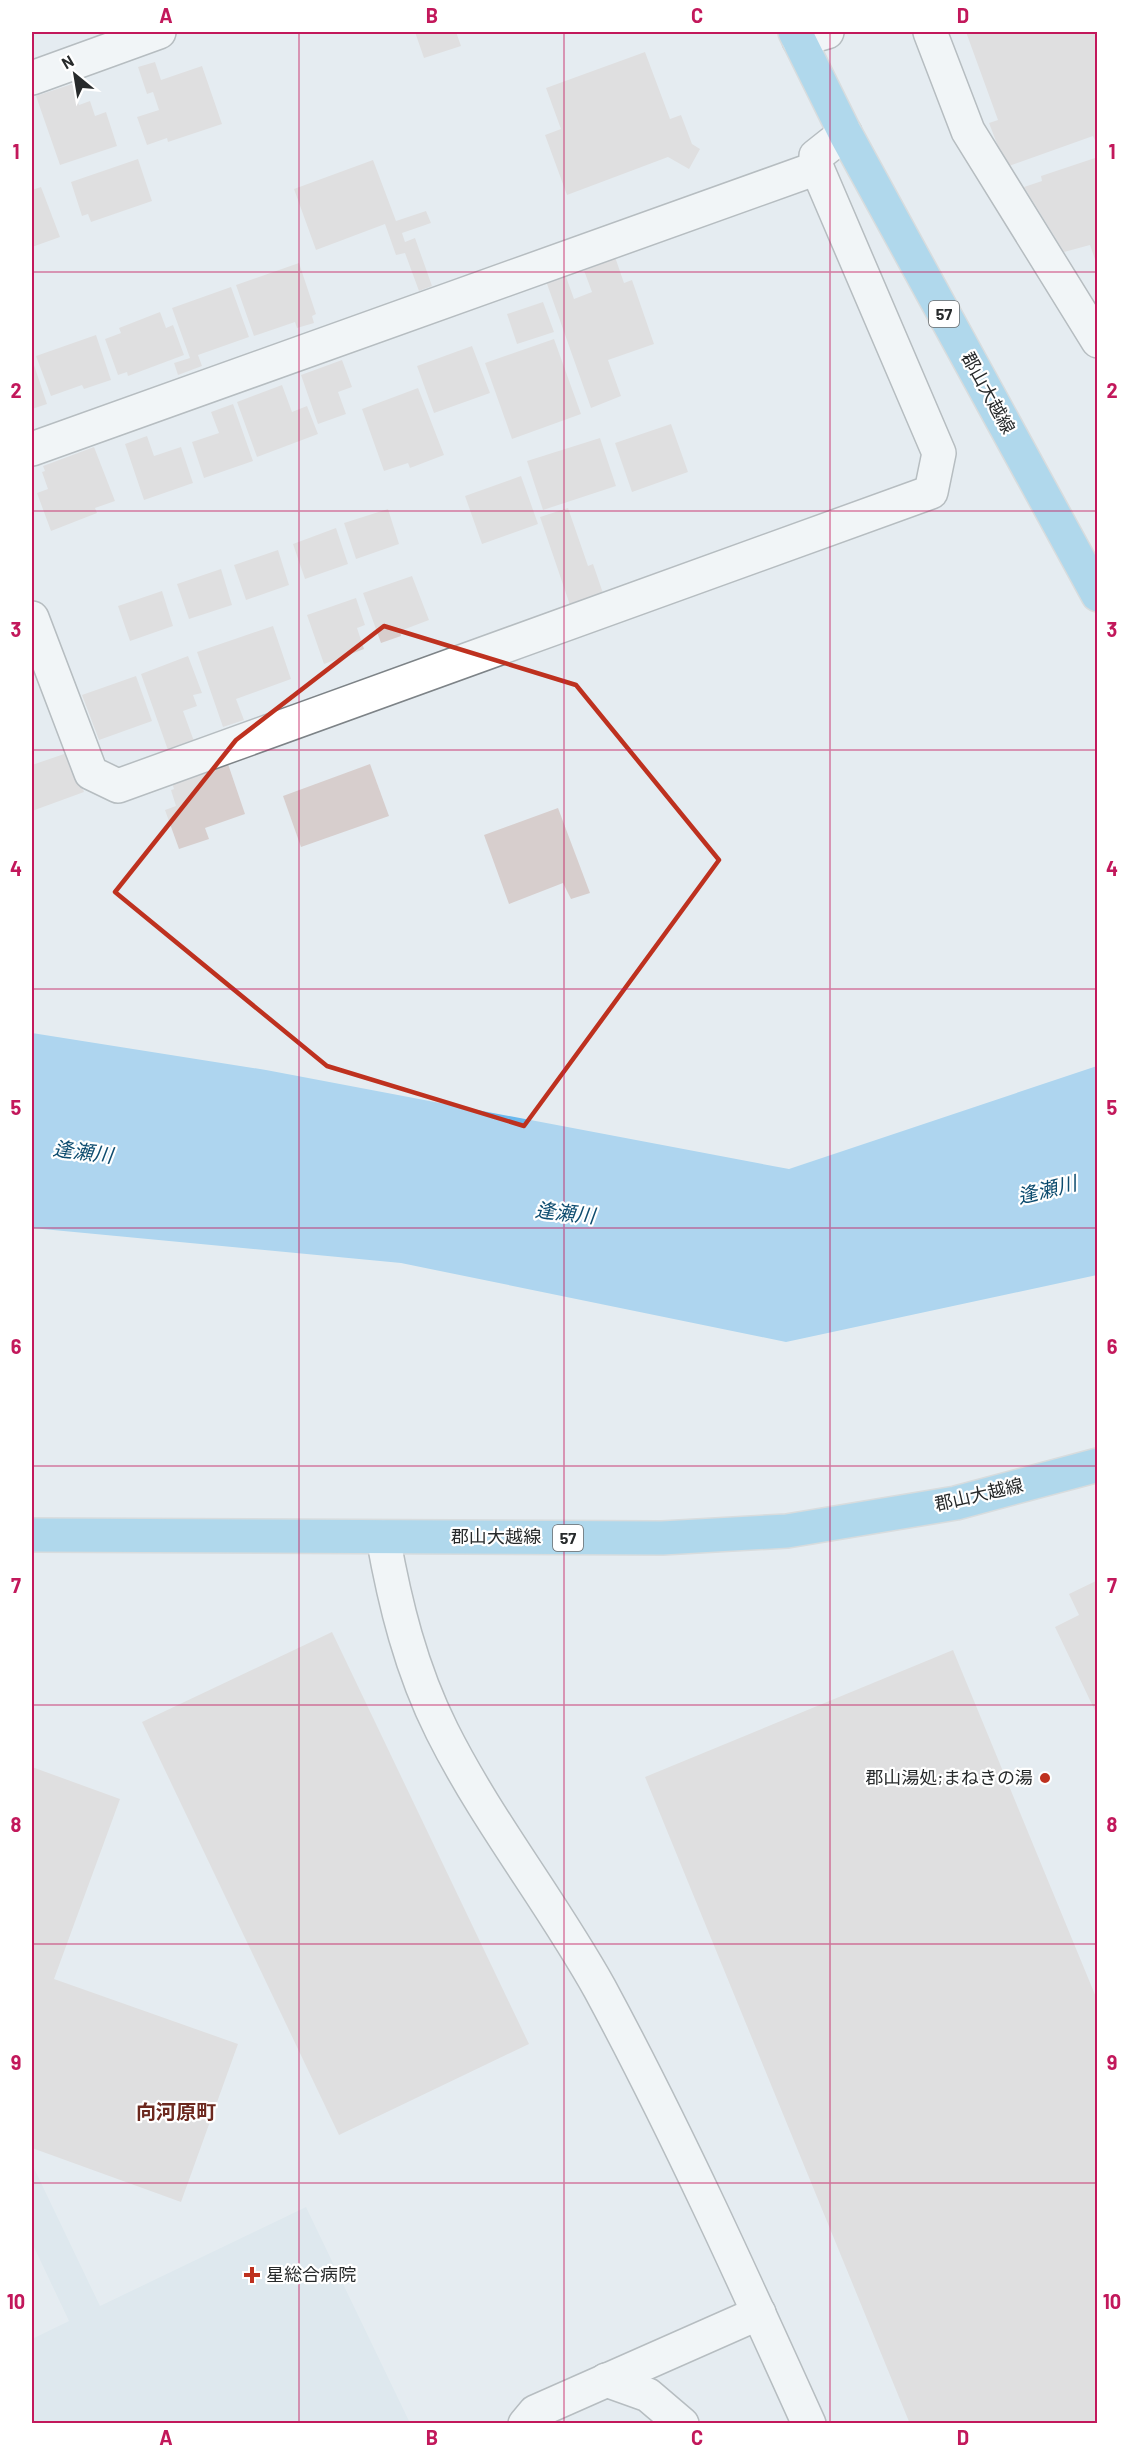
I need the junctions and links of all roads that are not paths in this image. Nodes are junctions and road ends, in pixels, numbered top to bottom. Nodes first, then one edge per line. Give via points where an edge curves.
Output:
1 (159, 32) edge
2 (930, 32) edge
3 (807, 34) edge
4 (32, 78) edge
5 (845, 133) junction
6 (817, 168) junction
7 (1098, 341) edge
8 (32, 449) edge
9 (1098, 595) edge
10 (32, 618) edge
11 (1098, 1465) edge
12 (32, 1535) edge
13 (383, 1537) junction
14 (759, 2313) junction
15 (606, 2379) junction
16 (525, 2424) edge
17 (682, 2424) edge
18 (809, 2424) edge

1 - 4 street
2 - 7 street via 968,131
3 - 5 main road, 郡山大越線 / 57
5 - 6 street via 816,156
5 - 9 main road, 郡山大越線 / 57
6 - 8 street
6 - 10 street via 939,453 931,492 118,786 91,773
11 - 13 main road, 郡山大越線 / 57 via 956,1503 787,1531 662,1538
12 - 13 main road, 郡山大越線 / 57
13 - 14 street via 401,1627 441,1730 479,1798 598,1987
14 - 15 street
14 - 18 street
15 - 16 street via 535,2412
15 - 17 street via 648,2395

